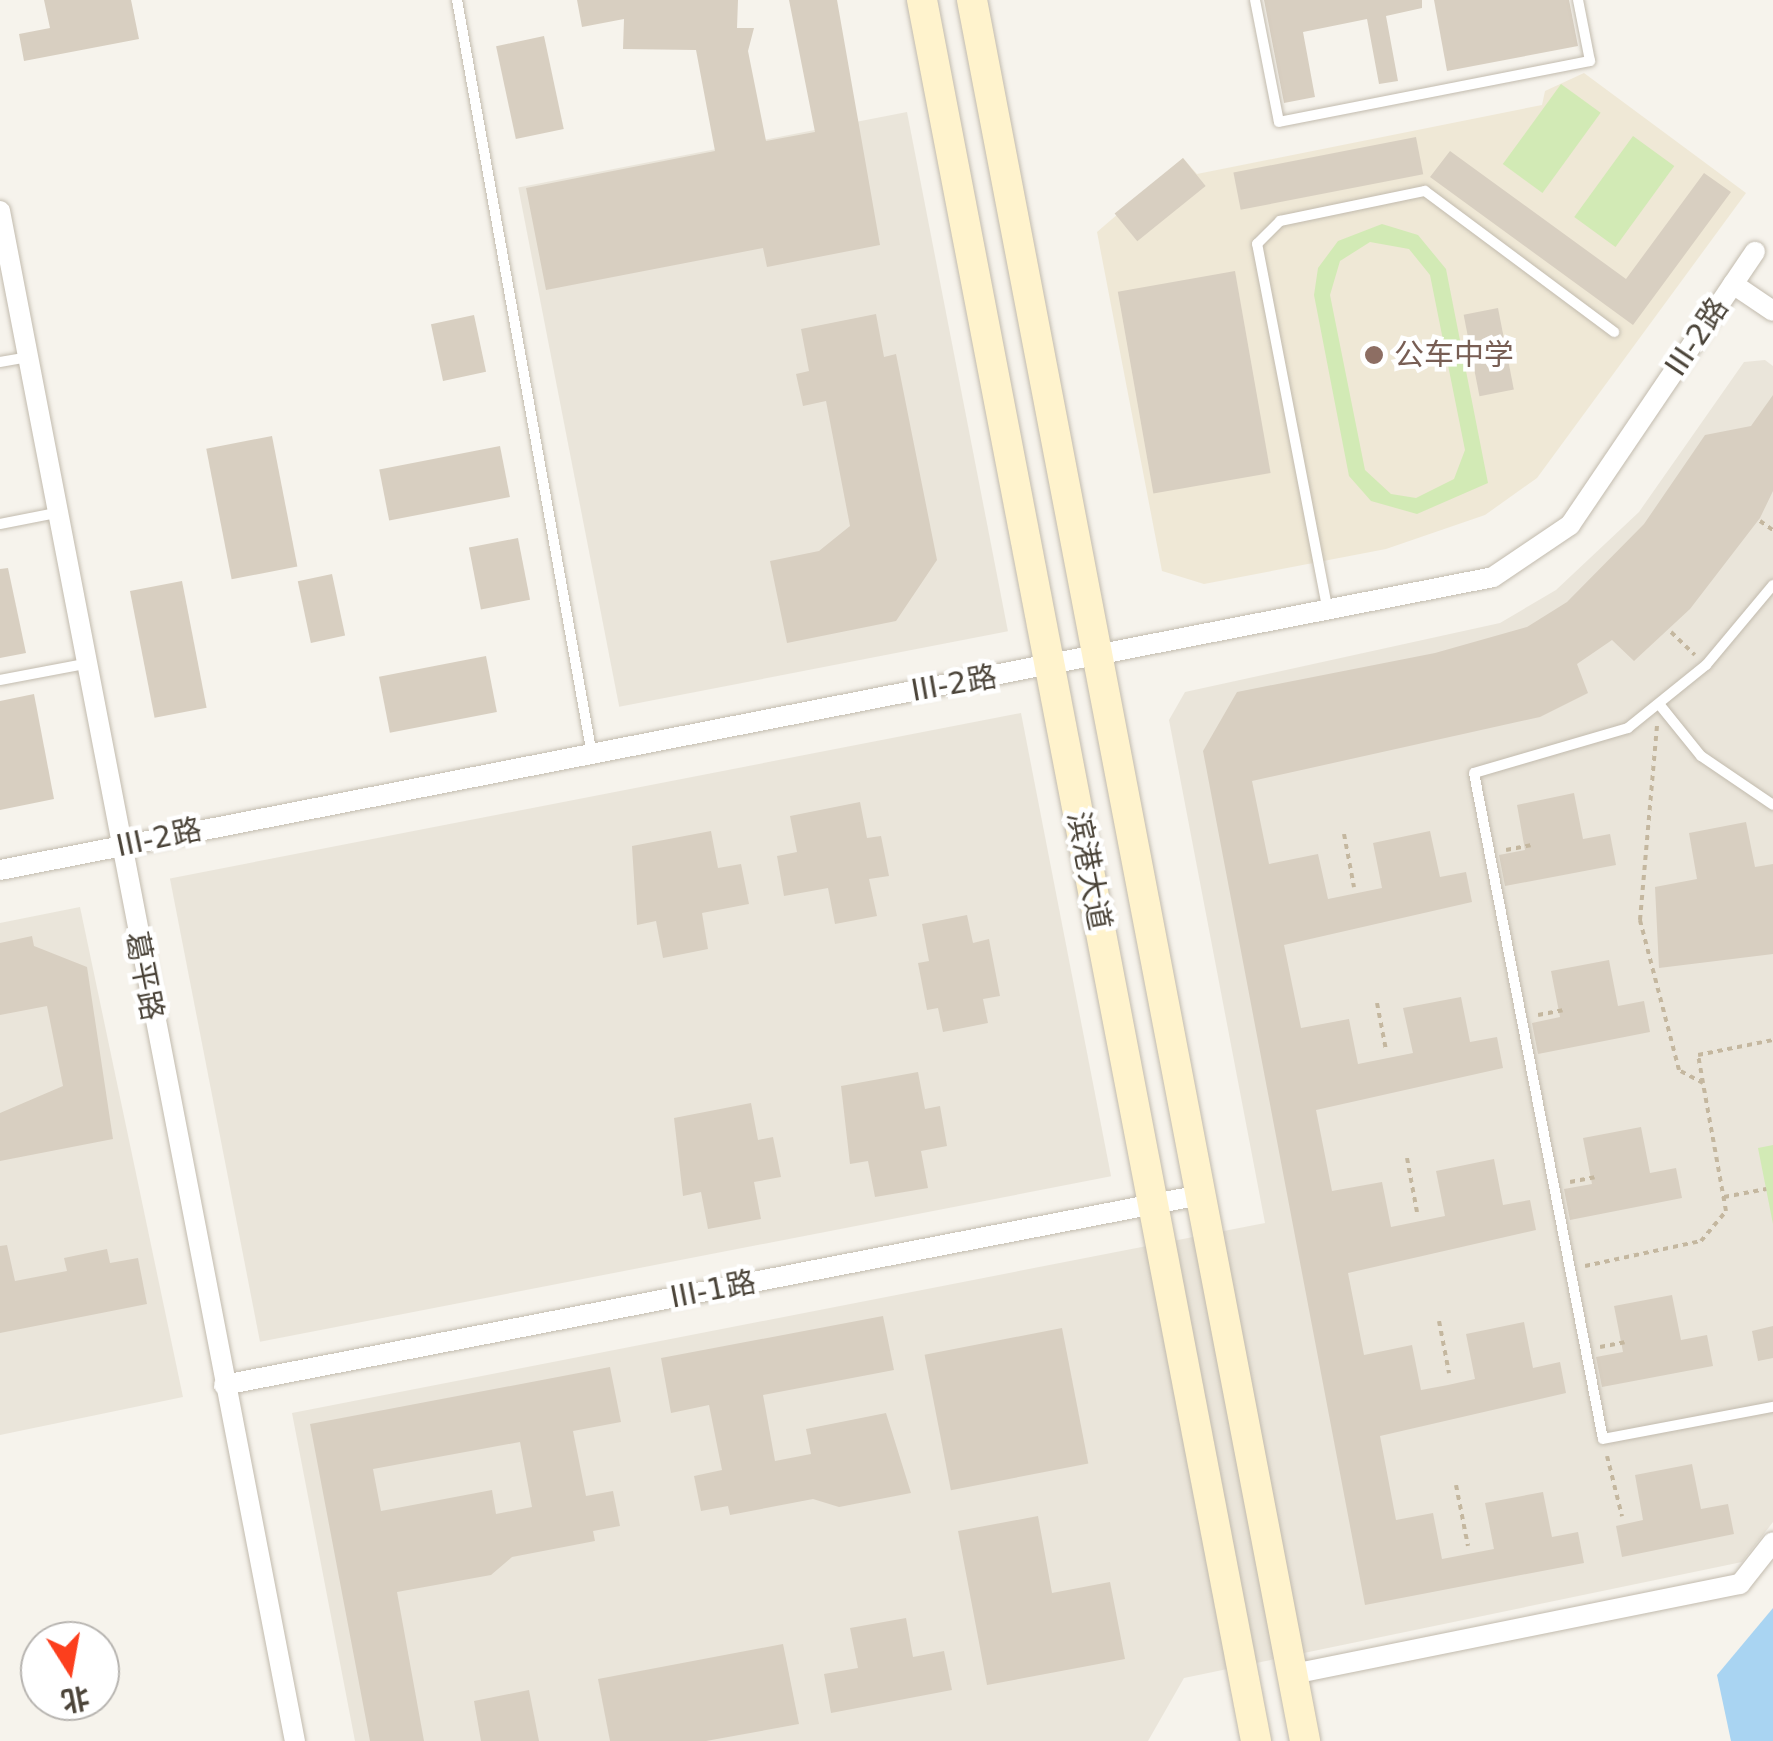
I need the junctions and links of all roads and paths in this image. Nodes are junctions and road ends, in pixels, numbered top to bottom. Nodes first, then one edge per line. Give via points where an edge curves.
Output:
1 (457, 0) edge
2 (922, 0) edge
3 (972, 0) edge
4 (1255, 0) edge
5 (1578, 0) edge
6 (0, 211) edge
7 (1755, 252) dead end
8 (1733, 284) junction
9 (1773, 310) edge
10 (1614, 332) dead end
11 (27, 356) junction
12 (0, 362) edge
13 (56, 514) junction
14 (1760, 521) dead end
15 (0, 524) edge
16 (1773, 530) edge
17 (1773, 585) edge
18 (1329, 613) junction
19 (1671, 632) dead end
20 (1098, 658) junction
21 (85, 664) junction
22 (1706, 665) junction
23 (1050, 667) junction
24 (0, 680) edge
25 (1659, 704) junction
26 (591, 749) junction
27 (1773, 806) edge
28 (1344, 834) dead end
29 (1530, 845) dead end
30 (119, 847) junction
31 (1490, 853) junction
32 (0, 870) edge
33 (1354, 887) dead end
34 (1377, 1003) dead end
35 (1563, 1010) dead end
36 (1522, 1018) junction
37 (1773, 1040) edge
38 (1386, 1050) dead end
39 (1703, 1083) junction
40 (1407, 1158) dead end
41 (1595, 1177) dead end
42 (1554, 1185) junction
43 (1766, 1189) dead end
44 (1201, 1195) junction
45 (1724, 1197) junction
46 (1153, 1204) junction
47 (1417, 1212) dead end
48 (1570, 1269) junction
49 (1438, 1321) dead end
50 (1625, 1342) dead end
51 (1586, 1350) junction
52 (1449, 1373) dead end
53 (224, 1385) junction
54 (1773, 1406) edge
55 (1607, 1456) dead end
56 (1456, 1485) dead end
57 (1622, 1516) dead end
58 (1773, 1542) edge
59 (1468, 1546) dead end
60 (1292, 1674) junction
61 (294, 1741) edge
62 (1256, 1741) edge
63 (1306, 1741) edge

1 - 26 lane
2 - 23 main road, 滨港大道
3 - 20 main road, 滨港大道
4 - 5 lane via 1279,122 1590,61
6 - 11 street, 葛平路
7 - 8 street, III-2路
8 - 9 street
8 - 18 street, III-2路 via 1570,525 1537,552 1493,577
10 - 18 lane via 1425,192 1280,221 1257,244
11 - 12 lane
11 - 13 street, 葛平路
13 - 15 lane
13 - 21 street, 葛平路
14 - 16 path
17 - 22 lane
18 - 20 street, III-2路
19 - 22 path
20 - 23 street, III-2路
20 - 44 main road, 滨港大道
21 - 24 lane
21 - 30 street, 葛平路
22 - 25 lane
23 - 26 street, III-2路
23 - 46 main road, 滨港大道
25 - 27 lane via 1700,756
25 - 31 lane via 1628,728 1566,752 1474,773
25 - 39 path via 1640,920 1679,1070
26 - 30 street, III-2路
28 - 33 path
29 - 31 path
30 - 32 street, III-2路
30 - 53 street, 葛平路
31 - 36 lane
34 - 38 path
35 - 36 path
36 - 42 lane
37 - 39 path via 1698,1054
39 - 45 path
40 - 47 path
41 - 42 path
42 - 48 lane
43 - 45 path
44 - 46 street, III-1路
44 - 60 main road, 滨港大道
45 - 48 path via 1726,1211 1701,1241
46 - 53 street, III-1路
46 - 62 main road, 滨港大道
48 - 51 lane
49 - 52 path
50 - 51 path
51 - 54 lane via 1603,1439
53 - 61 street, 葛平路
55 - 57 path
56 - 59 path
58 - 60 street via 1740,1584
60 - 63 main road, 滨港大道

